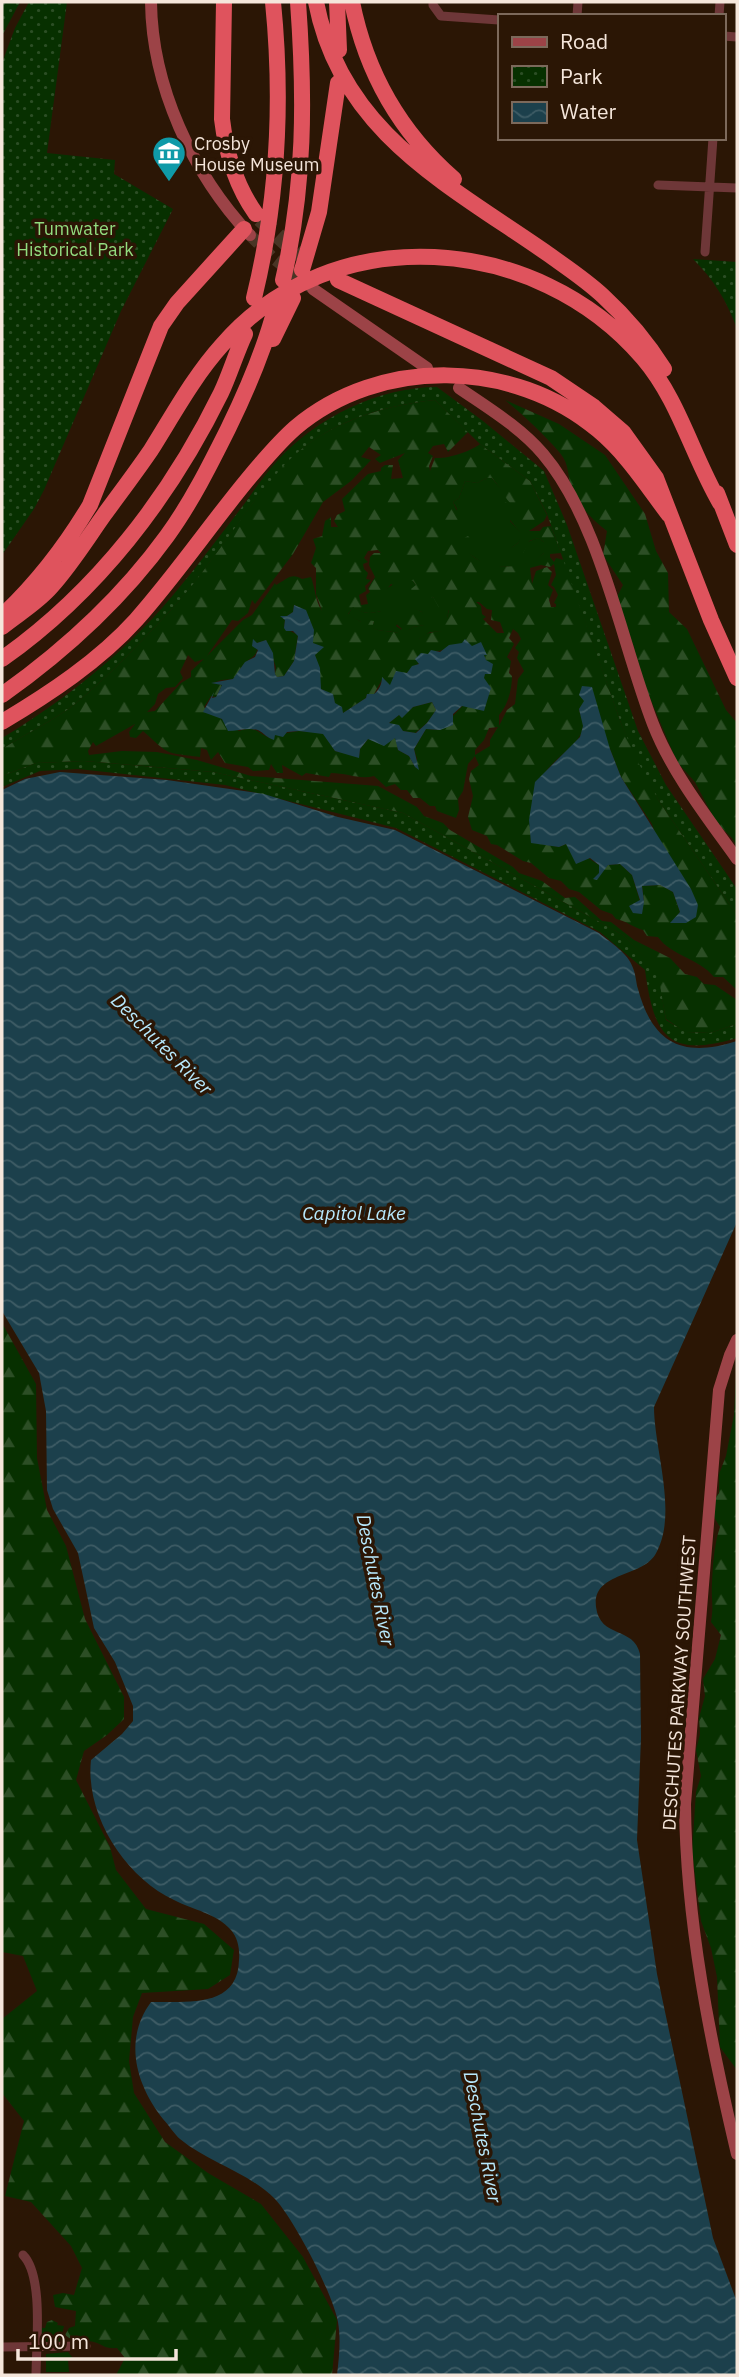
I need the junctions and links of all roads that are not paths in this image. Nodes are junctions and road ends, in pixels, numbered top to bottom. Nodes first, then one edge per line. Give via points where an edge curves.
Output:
1 (151, 2) edge
2 (273, 2) edge
3 (298, 2) edge
4 (316, 2) edge
5 (337, 2) edge
6 (352, 2) edge
7 (433, 2) edge
8 (224, 6) edge
9 (498, 20) edge
10 (339, 50) dead end
11 (344, 85) junction
12 (713, 140) edge
13 (658, 185) dead end
14 (710, 187) junction
15 (737, 188) edge
16 (264, 213) junction
17 (506, 224) junction
18 (247, 232) joint
19 (705, 252) dead end
20 (309, 267) dead end
21 (283, 280) dead end
22 (338, 280) dead end
23 (313, 289) tunnel mouth
24 (254, 298) dead end
25 (293, 298) dead end
26 (275, 309) dead end
27 (244, 334) dead end
28 (428, 368) dead end
29 (248, 384) junction
30 (459, 388) dead end
31 (720, 503) junction
32 (669, 516) junction
33 (737, 545) edge
34 (2, 616) edge
35 (2, 627) edge
36 (2, 659) edge
37 (737, 678) edge
38 (2, 695) edge
39 (2, 722) edge
40 (737, 859) edge
41 (737, 1340) edge
42 (731, 2094) edge
43 (737, 2154) edge
44 (23, 2255) dead end
45 (86, 2346) dead end
46 (2, 2347) edge
47 (36, 2347) junction
48 (36, 2375) edge

1 - 18 street via 151,30 174,113 192,154
2 - 16 highway via 278,125
3 - 21 highway via 301,175
4 - 11 highway
5 - 10 highway
6 - 17 highway via 366,55 396,114 439,166
7 - 9 street via 442,16
8 - 16 highway via 224,134 232,167 249,204
11 - 17 highway via 405,154
11 - 20 highway
12 - 14 street
13 - 14 street
14 - 15 street
14 - 19 street
16 - 24 highway via 262,266
17 - 31 highway via 601,294 649,345 700,440
18 - 34 highway via 161,326 90,505 39,578
22 - 32 highway via 573,391 635,447 656,478
23 - 28 street
25 - 29 highway
26 - 29 highway
27 - 36 highway via 222,391 163,494 86,586
29 - 38 highway via 211,464 169,534 76,635
30 - 40 street via 529,440 570,495 597,556 653,726 681,779
31 - 33 highway
31 - 35 highway via 670,396 646,360 612,326 570,295 510,269 459,258 416,257 358,264 312,280 259,310 232,334 202,370 51,588
32 - 37 highway
32 - 39 highway via 631,463 598,430 559,404 488,378 445,375 377,385 324,408 295,429 239,490 135,621 94,659
41 - 42 street, DESCHUTES PARKWAY SOUTHWEST via 719,1390 685,1804 685,1847 709,2027
42 - 43 street, DESCHUTES PARKWAY SOUTHWEST
44 - 47 street via 36,2290
45 - 47 street
46 - 47 street
47 - 48 street

